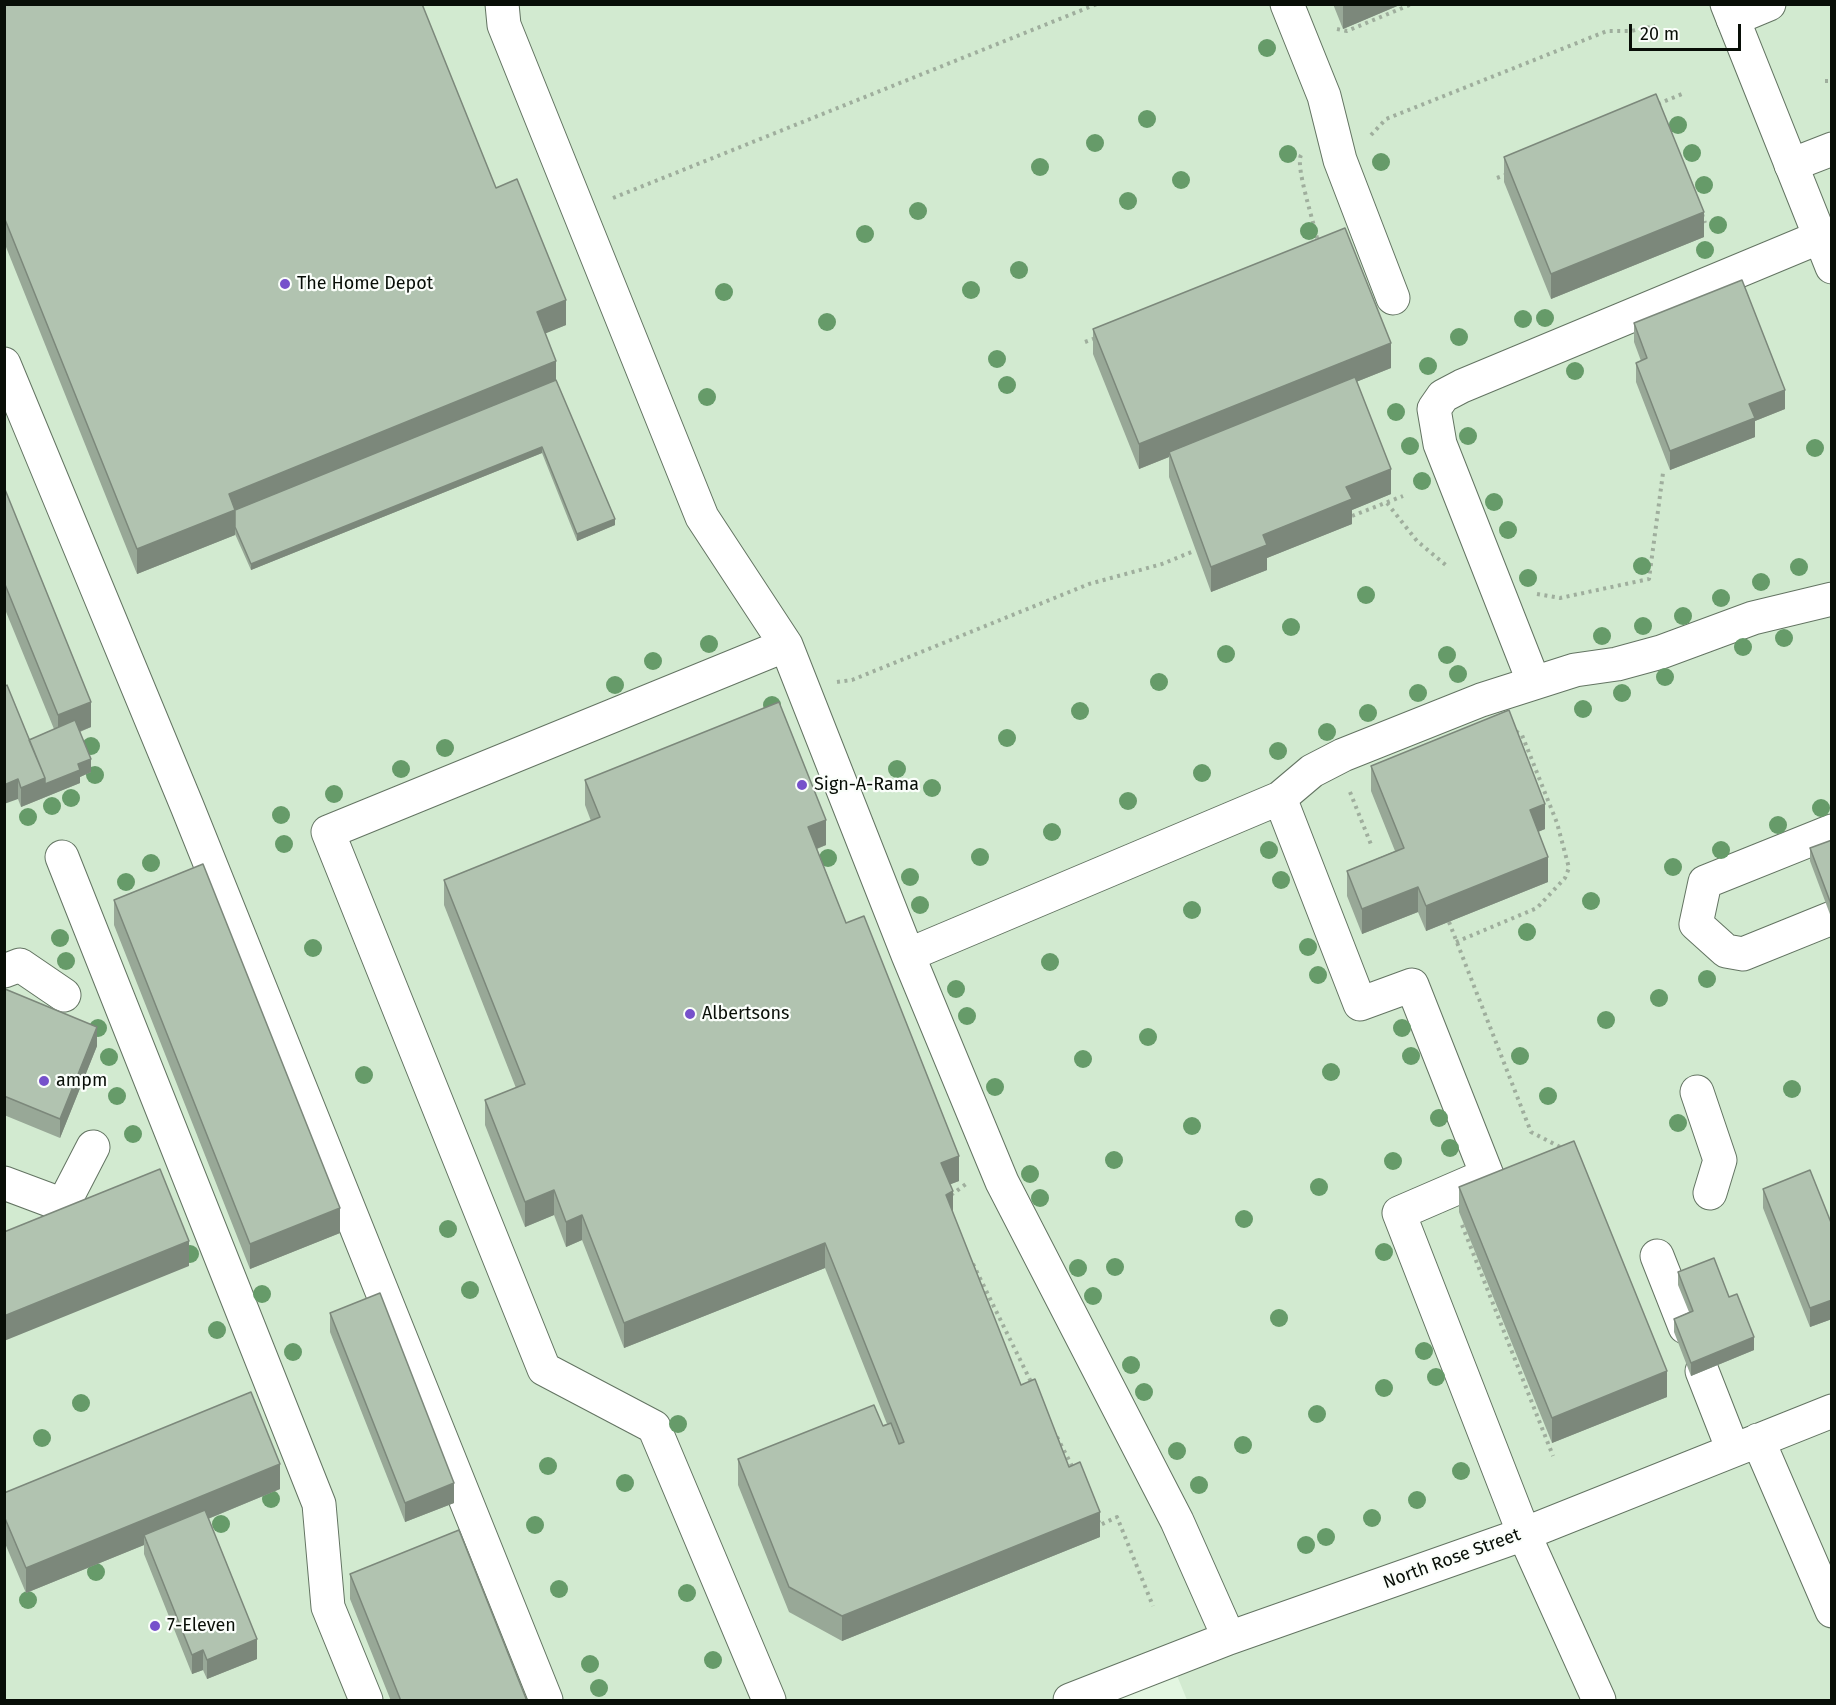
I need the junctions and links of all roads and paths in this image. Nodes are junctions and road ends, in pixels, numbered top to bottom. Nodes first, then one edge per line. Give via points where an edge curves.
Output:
1 (502, 4) edge
2 (1097, 4) edge
3 (1287, 4) edge
4 (1412, 4) edge
5 (1769, 4) edge
6 (1730, 12) edge
7 (1333, 23) dead end
8 (1655, 26) dead end
9 (1825, 81) dead end
10 (1832, 81) edge
11 (1682, 94) dead end
12 (1661, 112) edge
13 (1335, 139) junction
14 (1832, 148) edge
15 (1791, 165) junction
16 (1519, 169) edge
17 (1497, 178) dead end
18 (578, 212) junction
19 (1701, 212) edge
20 (1705, 223) dead end
21 (1319, 248) edge
22 (1826, 252) edge
23 (1393, 298) dead end
24 (1107, 333) edge
25 (1085, 342) dead end
26 (4, 364) edge
27 (1663, 473) dead end
28 (1403, 496) dead end
29 (1388, 503) junction
30 (1352, 516) edge
31 (1496, 586) junction
32 (1832, 600) edge
33 (786, 645) junction
34 (1534, 683) junction
35 (1511, 728) edge
36 (1360, 787) dead end
37 (1280, 798) junction
38 (1832, 831) edge
39 (1372, 847) dead end
40 (62, 857) dead end
41 (1832, 918) edge
42 (1449, 922) edge
43 (1455, 942) junction
44 (908, 955) junction
45 (4, 971) edge
46 (63, 995) dead end
47 (1697, 1092) dead end
48 (93, 1147) dead end
49 (1563, 1148) edge
50 (4, 1183) edge
51 (1710, 1193) dead end
52 (1460, 1221) edge
53 (1657, 1256) dead end
54 (1685, 1327) edge
55 (1702, 1371) edge
56 (1832, 1411) edge
57 (1746, 1445) junction
58 (1553, 1456) dead end
59 (1524, 1534) junction
60 (1832, 1611) edge
61 (1229, 1638) junction
62 (366, 1701) edge
63 (546, 1701) edge
64 (769, 1701) edge
65 (1070, 1701) edge
66 (1599, 1701) edge

1 - 18 street via 504,25
2 - 18 path
3 - 13 street via 1324,96
4 - 7 path via 1347,31
5 - 6 street
6 - 15 street
8 - 13 path via 1607,32 1386,119 1373,135
9 - 10 path
11 - 12 path via 1658,104
13 - 21 path via 1314,142 1298,158
13 - 23 street
14 - 15 street
15 - 22 street
16 - 17 path
18 - 33 street via 702,518
19 - 20 path
22 - 31 street via 1443,396 1434,409 1440,444
24 - 25 path
26 - 63 street
27 - 31 path via 1649,579 1560,598
28 - 29 path
29 - 30 path
29 - 31 path via 1417,541 1464,580
31 - 34 street
32 - 34 street via 1753,618 1662,652
33 - 44 street
33 - 64 street via 328,832 544,1369 654,1427
34 - 37 street via 1343,755 1312,771
35 - 43 path via 1522,735 1557,823 1569,868 1537,908
36 - 39 path via 1350,791
37 - 44 street
37 - 59 street via 1360,1004 1412,985 1487,1175 1399,1213
38 - 41 street via 1705,882 1696,924 1726,951 1743,954
40 - 62 street via 319,1504 328,1607
42 - 43 path
43 - 49 path via 1532,1132
44 - 61 street via 1002,1182 1177,1521
45 - 46 street via 20,965
47 - 51 street via 1720,1160
48 - 50 street via 63,1205
52 - 58 path
53 - 54 street
55 - 57 street
56 - 57 street, North Rose Street
57 - 59 street, North Rose Street
57 - 60 street
59 - 61 street, North Rose Street
59 - 66 street
61 - 65 street, North Rose Street

